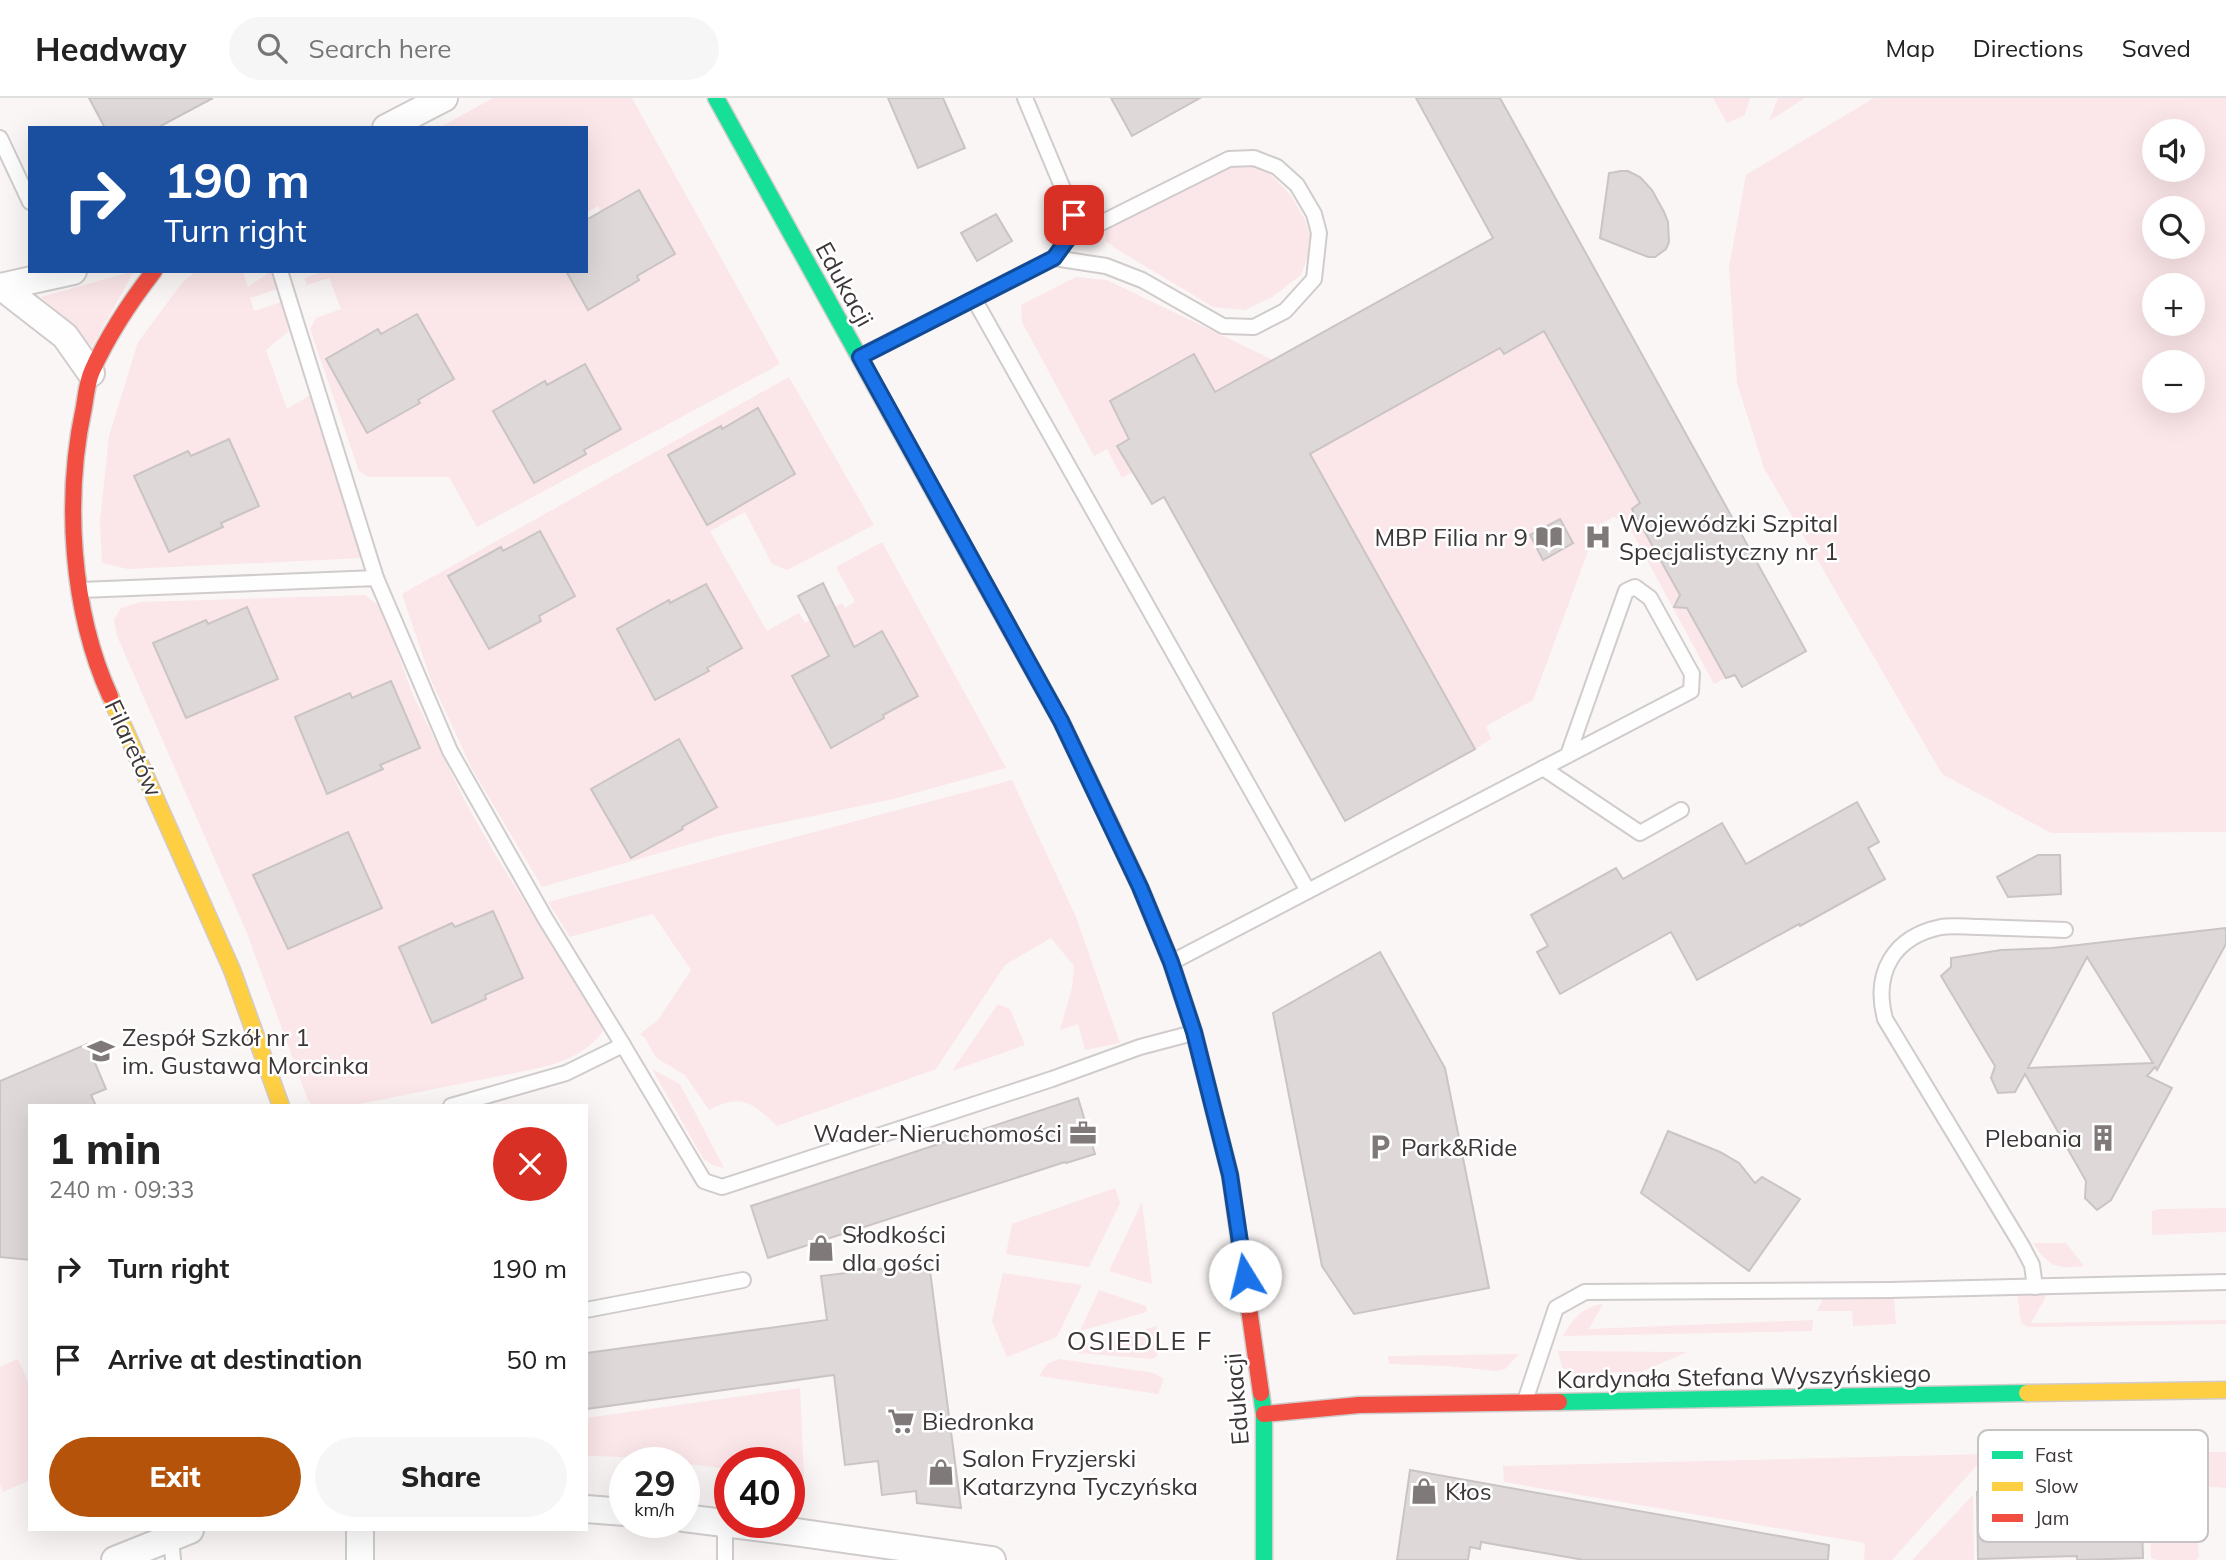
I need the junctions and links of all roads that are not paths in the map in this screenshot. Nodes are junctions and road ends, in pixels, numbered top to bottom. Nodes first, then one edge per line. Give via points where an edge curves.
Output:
1 (444, 98) edge
2 (716, 98) edge
3 (1025, 98) edge
4 (390, 126) edge
5 (0, 138) edge
6 (28, 198) edge
7 (1067, 240) junction
8 (1054, 258) junction
9 (61, 273) edge
10 (153, 273) edge
11 (281, 273) edge
12 (1, 287) edge
13 (974, 299) junction
14 (860, 357) junction
15 (91, 373) junction
16 (376, 578) junction
17 (78, 590) junction
18 (1568, 755) junction
19 (1543, 768) junction
20 (1681, 810) dead end
21 (1308, 891) junction
22 (2065, 930) dead end
23 (1171, 962) junction
24 (1194, 1032) junction
25 (623, 1045) junction
26 (280, 1104) edge
27 (458, 1104) edge
28 (743, 1280) dead end
29 (2226, 1282) edge
30 (2035, 1287) junction
31 (588, 1310) edge
32 (2226, 1390) edge
33 (1525, 1402) junction
34 (1264, 1414) junction
35 (588, 1508) edge
36 (609, 1510) edge
37 (360, 1531) edge
38 (805, 1533) edge
39 (178, 1538) edge
40 (725, 1538) edge
41 (116, 1560) edge
42 (360, 1560) edge
43 (725, 1560) edge
44 (992, 1560) edge
45 (1264, 1560) edge

1 - 4 street
2 - 14 street, Edukacji
3 - 7 lane via 1074,215
5 - 6 lane
7 - 8 lane
7 - 8 lane via 1228,159 1254,158 1277,167 1297,185 1320,233 1314,279 1285,311 1254,327 1223,326 1142,280 1106,266
8 - 13 lane
9 - 12 street
10 - 15 street, Filaretów via 129,303
11 - 16 lane
12 - 15 street via 65,336
13 - 14 lane
13 - 21 lane
14 - 23 street, Edukacji via 1061,721
15 - 17 street, Filaretów via 76,443
16 - 17 lane
16 - 25 lane via 450,751
17 - 26 street, Filaretów via 99,671 232,970
18 - 18 lane via 1691,691 1692,674 1650,598 1635,587 1626,591
18 - 19 lane
19 - 20 lane via 1640,833
19 - 21 lane
21 - 23 lane
22 - 30 lane via 1943,926 1921,933 1897,948 1884,974 1881,1002 1885,1020 2022,1246 2032,1265
23 - 24 street, Edukacji
24 - 25 lane via 722,1187 704,1181
24 - 34 street, Edukacji via 1230,1175
25 - 27 lane via 566,1073
28 - 31 lane
29 - 30 lane
30 - 33 lane via 1585,1292 1556,1308
32 - 33 street, Kardynała Stefana Wyszyńskiego
33 - 34 street, Kardynała Stefana Wyszyńskiego via 1359,1405
34 - 45 street, Edukacji
35 - 36 street
37 - 42 street
38 - 44 street
39 - 41 street
40 - 43 lane

